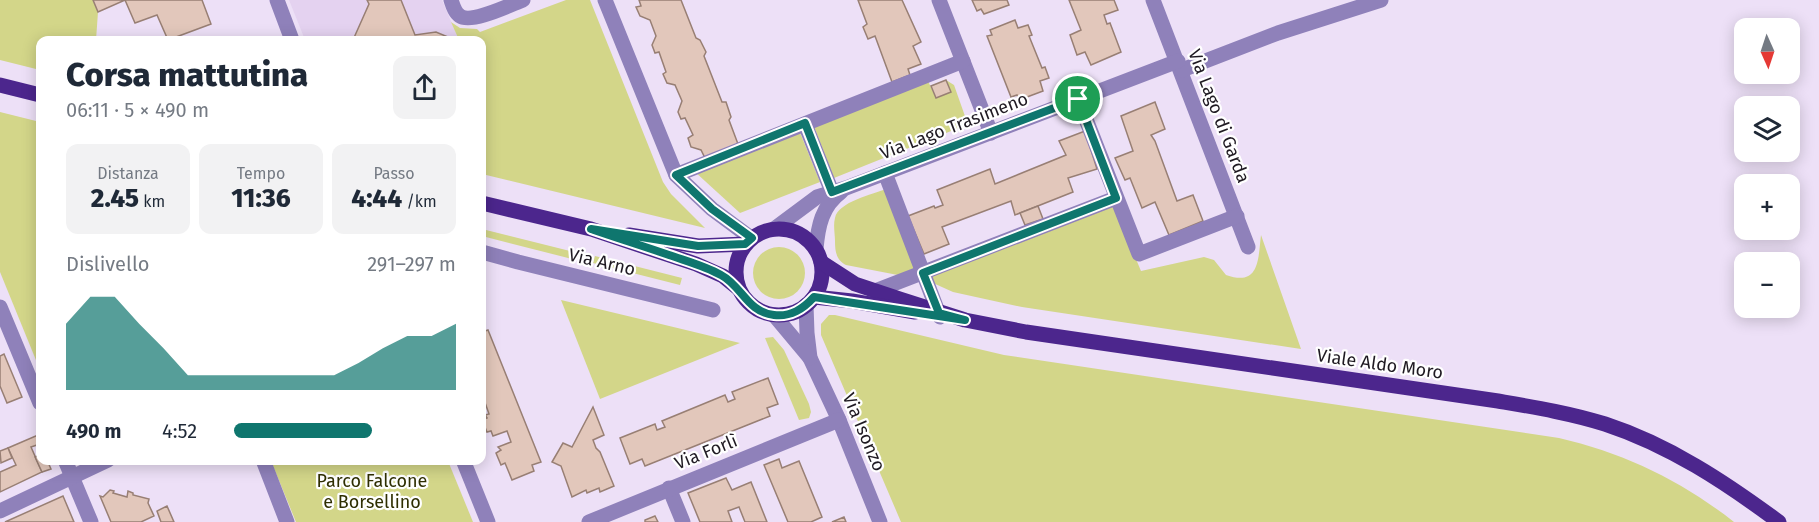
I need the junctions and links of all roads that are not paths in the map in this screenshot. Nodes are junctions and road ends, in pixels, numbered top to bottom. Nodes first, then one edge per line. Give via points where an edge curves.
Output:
1 (277, 0) edge
2 (451, 0) edge
3 (523, 0) edge
4 (605, 0) edge
5 (939, 0) edge
6 (1153, 0) edge
7 (1381, 0) edge
8 (290, 36) edge
9 (963, 61) junction
10 (1180, 66) junction
11 (0, 85) edge
12 (36, 94) edge
13 (1078, 99) junction
14 (805, 123) junction
15 (991, 133) junction
16 (885, 173) junction
17 (676, 175) junction
18 (837, 193) junction
19 (1116, 198) junction
20 (486, 203) edge
21 (1237, 216) junction
22 (591, 229) junction
23 (774, 229) junction
24 (748, 241) junction
25 (1248, 247) dead end
26 (486, 253) edge
27 (818, 255) junction
28 (923, 273) junction
29 (739, 289) junction
30 (874, 298) junction
31 (810, 301) junction
32 (713, 310) dead end
33 (1, 311) edge
34 (774, 315) junction
35 (939, 315) junction
36 (810, 358) junction
37 (36, 394) edge
38 (838, 420) junction
39 (67, 465) edge
40 (97, 465) edge
41 (265, 465) edge
42 (465, 465) edge
43 (72, 477) junction
44 (669, 488) junction
45 (0, 511) edge
46 (1774, 519) edge
47 (91, 522) edge
48 (287, 522) edge
49 (488, 522) edge
50 (589, 522) edge
51 (683, 522) edge
52 (880, 522) edge

1 - 8 street
2 - 3 street via 458,15 465,19
4 - 17 street
5 - 9 street
6 - 10 street, Via Lago di Garda
7 - 10 street, Via Lago Trasimeno
9 - 14 street
9 - 15 street
10 - 13 street, Via Lago Trasimeno
10 - 21 street, Via Lago di Garda
11 - 12 main road
13 - 15 street, Via Lago Trasimeno
13 - 19 street
14 - 17 street
14 - 18 street
15 - 16 street, Via Lago Trasimeno
16 - 18 street, Via Lago Trasimeno
16 - 28 street
17 - 24 street
18 - 23 street, Via Lago Trasimeno via 817,198
18 - 27 street via 826,206 819,227
19 - 21 street via 1139,254
19 - 28 street
20 - 22 main road
21 - 25 street, Via Lago di Garda
22 - 24 main road via 698,246
22 - 29 main road via 710,270
23 - 24 main road
23 - 27 main road, Viale Aldo Moro via 798,232 811,242
24 - 29 main road via 736,261
26 - 32 street, Via Arno
27 - 30 main road, Viale Aldo Moro
27 - 31 main road via 821,280
28 - 30 street
28 - 35 street
29 - 34 main road via 753,307
30 - 31 main road, Viale Aldo Moro
30 - 35 main road, Viale Aldo Moro
31 - 34 main road, Viale Aldo Moro via 797,311
31 - 36 street
33 - 37 street
34 - 36 street
35 - 46 main road, Viale Aldo Moro via 1026,332 1566,413 1605,424 1690,461
36 - 38 street, Via Isonzo
38 - 44 street, Via Forlì
38 - 52 street, Via Isonzo
39 - 43 street
40 - 43 street
41 - 48 street
42 - 49 street
43 - 45 street
43 - 47 street
44 - 50 street, Via Forlì
44 - 51 street

